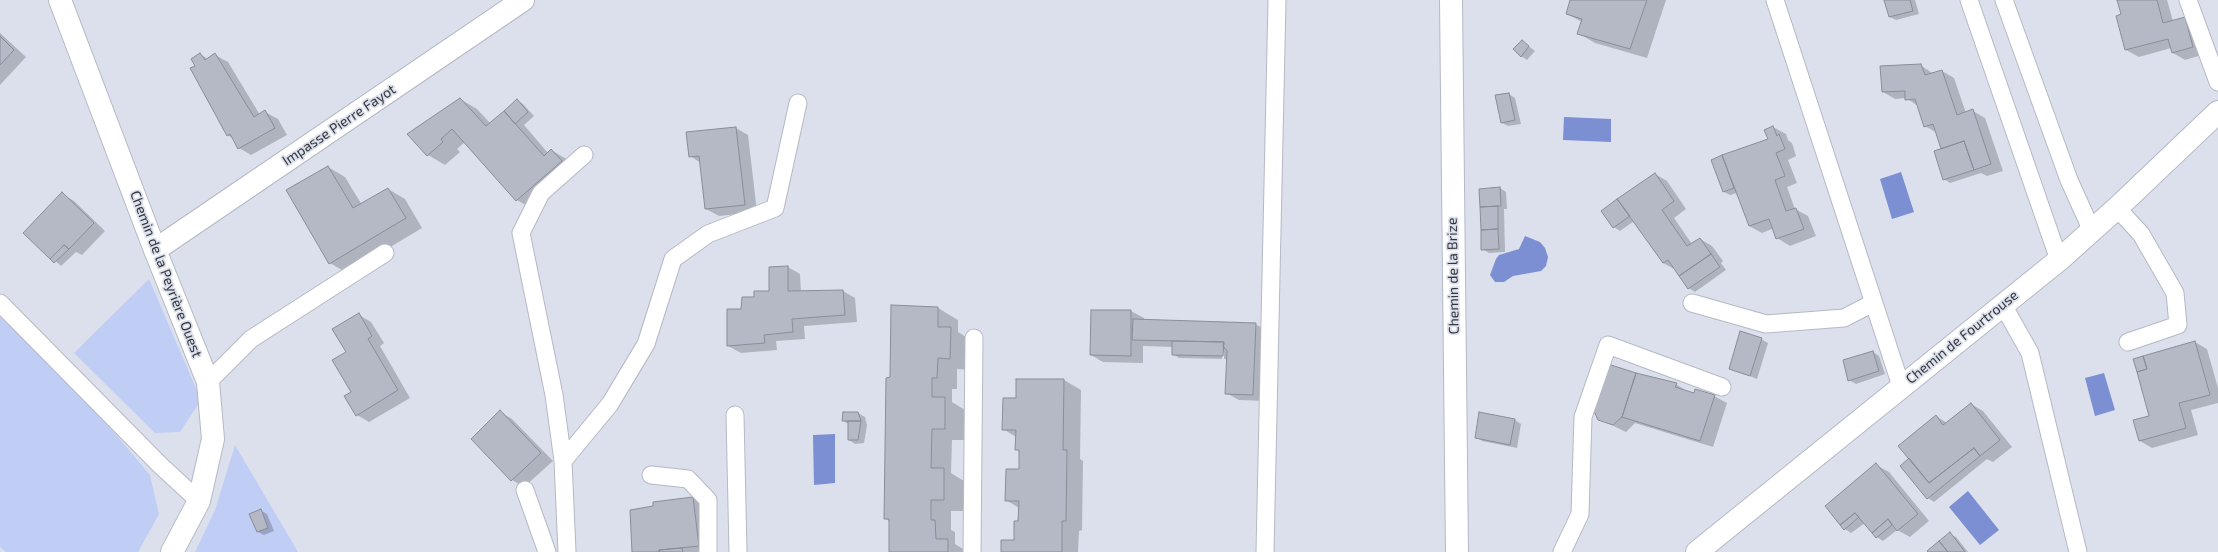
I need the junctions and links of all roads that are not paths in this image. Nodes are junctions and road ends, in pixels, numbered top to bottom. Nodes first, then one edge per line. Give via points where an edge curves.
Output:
1 (60, 0) edge
2 (523, 0) edge
3 (1277, 0) edge
4 (1451, 0) edge
5 (1775, 0) edge
6 (1969, 0) edge
7 (2004, 0) edge
8 (2188, 0) edge
9 (2218, 82) edge
10 (798, 104) dead end
11 (2218, 112) edge
12 (584, 155) dead end
13 (2117, 208) junction
14 (2092, 231) junction
15 (155, 250) junction
16 (385, 254) dead end
17 (2060, 260) junction
18 (0, 303) edge
19 (1692, 303) dead end
20 (1873, 303) junction
21 (2003, 305) junction
22 (974, 338) dead end
23 (2128, 342) dead end
24 (208, 382) junction
25 (1901, 386) junction
26 (1722, 387) dead end
27 (735, 415) dead end
28 (563, 460) junction
29 (650, 475) dead end
30 (525, 490) dead end
31 (199, 501) junction
32 (172, 552) edge
33 (547, 552) edge
34 (568, 552) edge
35 (708, 552) edge
36 (738, 552) edge
37 (972, 552) edge
38 (1265, 552) edge
39 (1457, 552) edge
40 (1562, 552) edge
41 (1697, 552) edge
42 (2078, 552) edge

1 - 15 street, Chemin de la Peyrière Ouest
2 - 15 street, Impasse Pierre Fayot
3 - 38 lane
4 - 39 street, Chemin de la Brize
5 - 20 lane
6 - 17 lane
7 - 14 lane via 2069,180
8 - 9 lane
10 - 28 lane via 775,208 708,234 673,259 646,344 610,404
11 - 13 street, Chemin de Fourtrouse
12 - 28 lane via 542,193 521,233 554,395
13 - 14 street, Chemin de Fourtrouse
13 - 23 lane via 2141,234 2175,293 2178,325
14 - 17 street, Chemin de Fourtrouse
15 - 24 street, Chemin de la Peyrière Ouest
16 - 24 lane via 251,339
17 - 21 street, Chemin de Fourtrouse
18 - 31 lane
19 - 20 lane via 1766,324 1844,318
20 - 25 lane
21 - 25 street, Chemin de Fourtrouse
21 - 42 lane via 2030,353
22 - 37 lane
24 - 31 street, Chemin de la Peyrière Ouest via 213,439
25 - 41 street, Chemin de Fourtrouse
26 - 40 lane via 1608,344 1583,417 1580,514
27 - 36 lane
28 - 34 lane
29 - 35 lane via 688,479 708,500
30 - 33 lane
31 - 32 street, Chemin de la Peyrière Ouest

